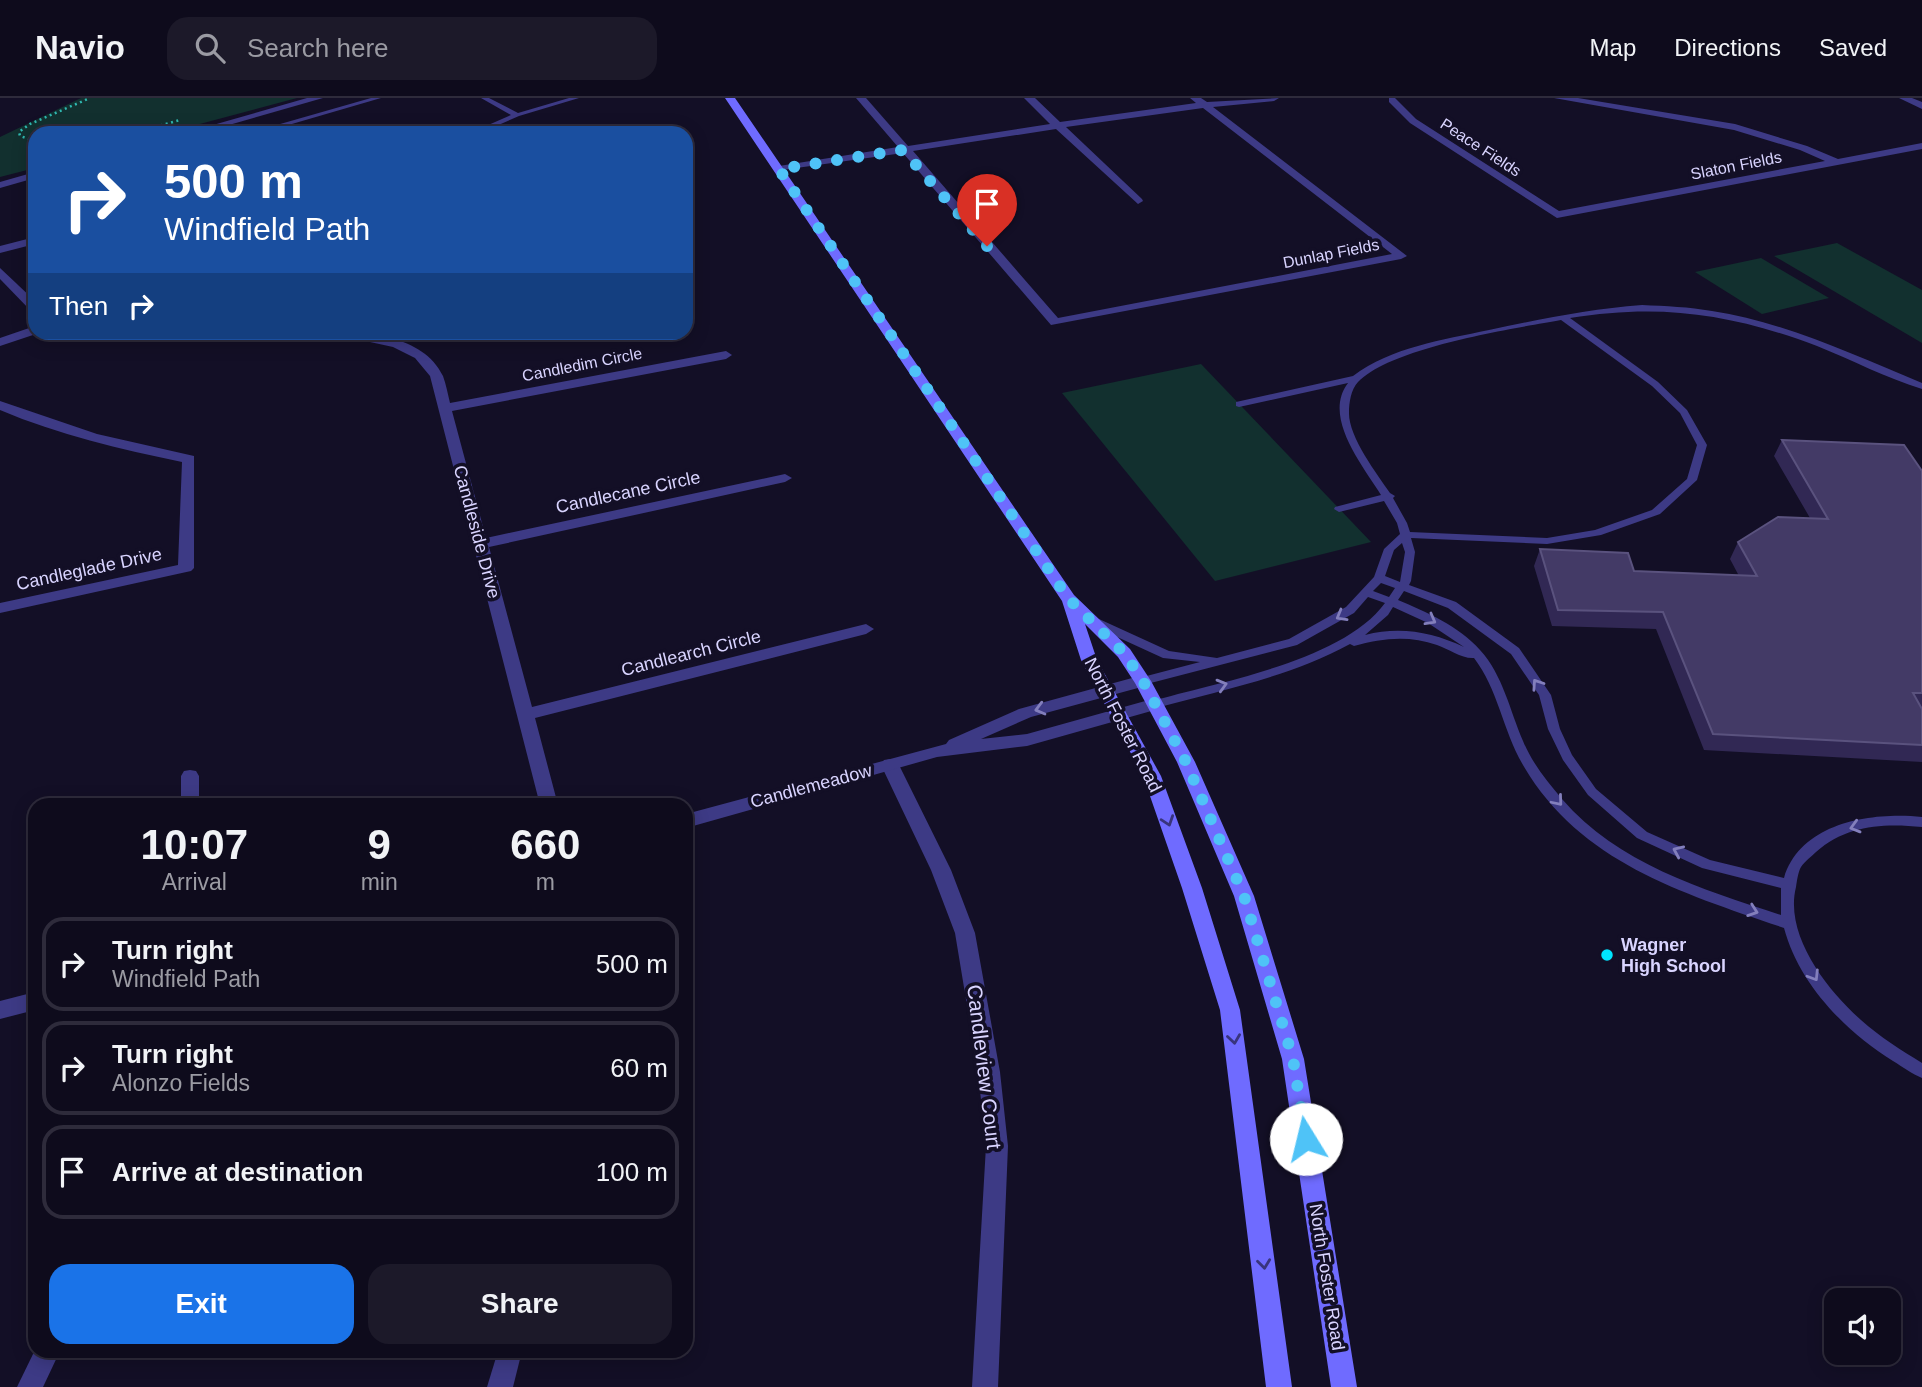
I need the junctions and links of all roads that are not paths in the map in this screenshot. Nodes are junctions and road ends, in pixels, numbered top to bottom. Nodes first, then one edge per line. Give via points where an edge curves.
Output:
1 (318, 98) edge
2 (378, 98) edge
3 (484, 98) edge
4 (576, 98) edge
5 (730, 98) edge
6 (861, 98) edge
7 (1029, 98) edge
8 (1274, 98) edge
9 (1559, 98) edge
10 (1904, 98) edge
11 (1392, 99) edge
12 (1199, 102) edge
13 (1922, 106) edge
14 (517, 115) junction
15 (216, 126) edge
16 (278, 126) edge
17 (491, 126) edge
18 (1058, 126) junction
19 (1922, 146) edge
20 (903, 150) junction
21 (1836, 162) junction
22 (779, 169) junction
23 (28, 177) edge
24 (0, 185) edge
25 (1138, 201) dead end
26 (1557, 215) joint
27 (28, 242) edge
28 (0, 250) edge
29 (0, 272) edge
30 (28, 302) edge
31 (1564, 318) junction
32 (28, 332) edge
33 (377, 340) edge
34 (0, 342) edge
35 (726, 355) dead end
36 (1360, 377) junction
37 (1922, 386) edge
38 (1239, 404) dead end
39 (0, 405) edge
40 (445, 408) junction
41 (785, 478) dead end
42 (1390, 496) junction
43 (1339, 509) dead end
44 (1405, 536) junction
45 (480, 544) junction
46 (1379, 578) junction
47 (1403, 586) junction
48 (1368, 593) junction
49 (1068, 598) junction
50 (1394, 602) junction
51 (0, 608) edge
52 (1091, 621) junction
53 (866, 629) dead end
54 (1330, 649) junction
55 (1220, 661) junction
56 (1483, 661) junction
57 (1143, 681) junction
58 (1106, 691) junction
59 (1156, 704) junction
60 (525, 715) junction
61 (1120, 715) junction
62 (937, 751) junction
63 (890, 765) junction
64 (190, 776) dead end
65 (190, 798) edge
66 (547, 798) edge
67 (693, 819) edge
68 (1922, 822) edge
69 (1790, 885) junction
70 (1790, 924) junction
71 (28, 1002) edge
72 (0, 1010) edge
73 (1922, 1071) edge
74 (44, 1358) edge
75 (508, 1358) edge
76 (30, 1387) edge
77 (500, 1387) edge
78 (985, 1387) edge
79 (1279, 1387) edge
80 (1344, 1387) edge

1 - 15 street
2 - 16 lane
3 - 14 lane
4 - 14 lane
5 - 22 main road, North Foster Road
6 - 20 street
7 - 18 street
8 - 12 street
9 - 21 street via 1740,129
10 - 13 street
11 - 26 street, Peace Fields via 1413,121
12 - 18 street
12 - 20 street, Dunlap Fields via 1401,256 1055,323
14 - 17 lane
18 - 20 street
18 - 25 street
19 - 21 street, Slaton Fields
20 - 22 street
21 - 26 street, Slaton Fields
22 - 49 main road, North Foster Road
23 - 24 street
27 - 28 street
29 - 30 street
31 - 36 lane via 1433,344 1401,354
31 - 37 lane via 1645,307 1736,317 1786,331
31 - 44 lane via 1655,384 1684,412 1702,444 1692,480 1656,512 1597,533 1547,541
32 - 34 street
33 - 40 street, Candleside Drive via 420,355 436,376
35 - 40 street, Candledim Circle
36 - 38 lane
36 - 42 lane via 1349,386 1344,402 1348,433 1367,468
39 - 51 street, Candleglade Drive via 97,439 189,459 186,568
40 - 45 street, Candleside Drive
41 - 45 street, Candlecane Circle
42 - 43 lane
42 - 44 lane
44 - 46 lane via 1389,549
44 - 47 lane via 1412,550
45 - 60 street, Candleside Drive
46 - 47 lane
46 - 48 lane
47 - 50 lane
69 -> 47 lane via 1707,864 1643,835 1592,792 1567,757 1545,695 1515,651 1452,606
48 - 50 lane
48 -> 55 lane via 1350,610 1293,642
49 - 52 main road, North Foster Road
49 - 58 main road, North Foster Road via 1089,660
50 - 54 lane via 1362,633
50 -> 56 lane via 1449,630
52 - 55 lane via 1167,655
52 - 57 main road, North Foster Road via 1124,653
53 - 60 street, Candlearch Circle
54 - 56 lane via 1406,632 1438,639
59 -> 54 lane via 1312,659
55 - 57 lane
56 -> 70 lane via 1524,757 1559,804 1591,836 1630,863
57 - 58 street, Candlemeadow
57 - 59 main road, North Foster Road
58 - 61 main road, North Foster Road
58 -> 62 street, Candlemeadow via 1024,713
59 - 61 street, Candlemeadow
59 - 80 main road, North Foster Road via 1244,896 1293,1059
60 - 66 street, Candleside Drive
61 - 62 street, Candlemeadow via 1027,740
61 -> 79 main road, North Foster Road via 1152,776 1230,1010
62 - 63 street, Candlemeadow
63 - 67 street, Candlemeadow
63 - 78 street, Candleview Court via 941,870 965,933 989,1072 997,1146
64 - 65 street
68 -> 69 lane via 1858,824 1819,839 1794,867
69 - 70 lane via 1785,903
70 -> 73 lane via 1796,947 1825,994 1872,1039
71 - 72 street
74 - 76 street
75 - 77 street

